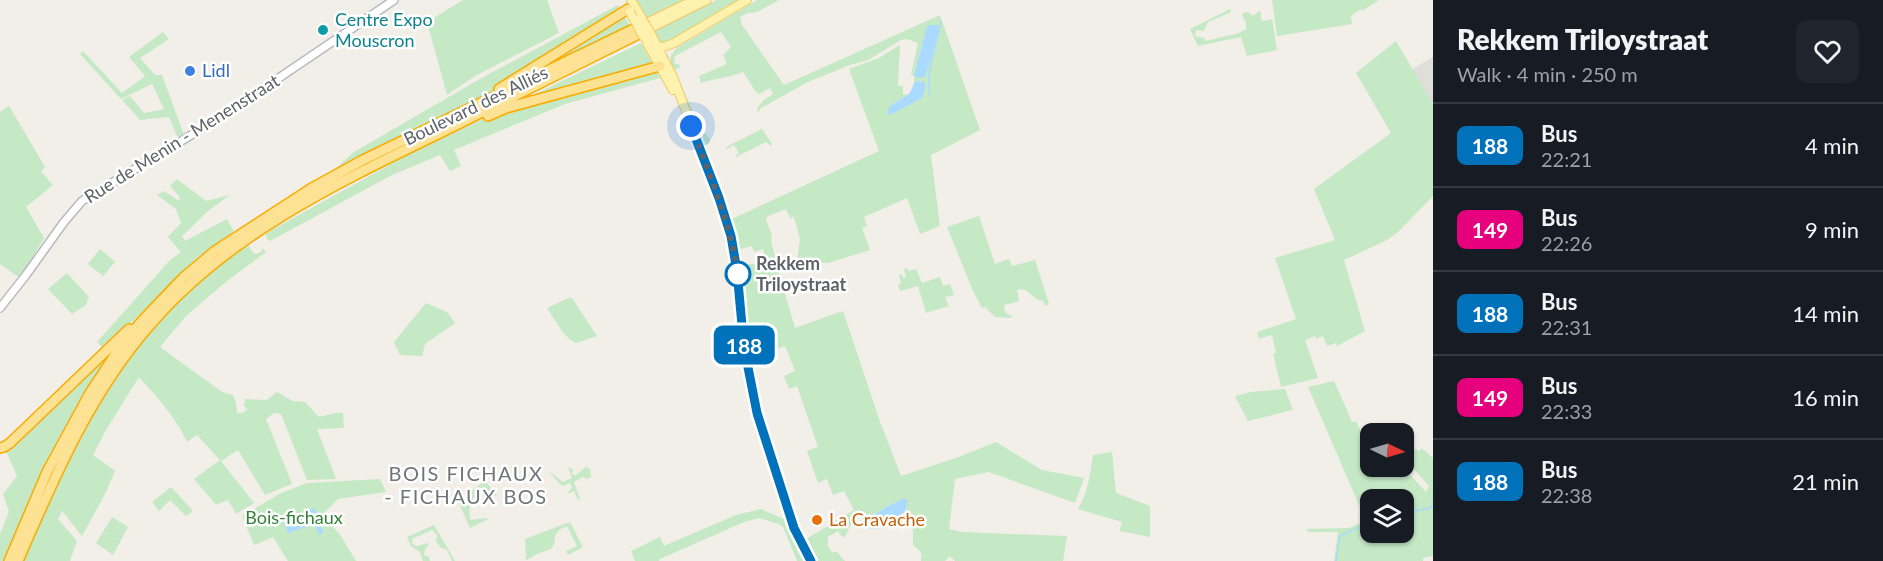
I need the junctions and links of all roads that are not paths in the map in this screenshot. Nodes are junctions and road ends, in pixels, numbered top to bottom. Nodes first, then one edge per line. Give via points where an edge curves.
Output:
1 (394, 0) edge
2 (694, 0) edge
3 (707, 0) edge
4 (747, 0) edge
5 (635, 15) edge
6 (674, 43) junction
7 (654, 46) junction
8 (662, 63) junction
9 (453, 117) junction
10 (451, 127) junction
11 (161, 299) junction
12 (0, 308) edge
13 (0, 448) edge
14 (9, 561) edge
15 (18, 561) edge
16 (811, 561) edge

1 - 12 street, Rue de Menin - Menenstraat via 220,117 82,201
2 - 5 main road
3 - 5 main road
4 - 6 main road
5 - 7 main road, bridge
5 - 7 main road
5 - 9 highway, Boulevard des Alliés
5 - 9 highway
5 - 10 highway, Boulevard des Alliés
6 - 7 main road
6 - 8 main road
7 - 8 main road
8 - 10 highway
8 - 16 main road via 691,126 731,236 744,347 757,413 794,528
9 - 11 highway, Boulevard des Alliés via 312,188 215,251
10 - 15 highway, Boulevard des Alliés via 312,198 217,261 185,288 149,325 114,372 57,472
11 - 13 highway via 10,443
11 - 14 highway via 119,349 85,401 47,472

